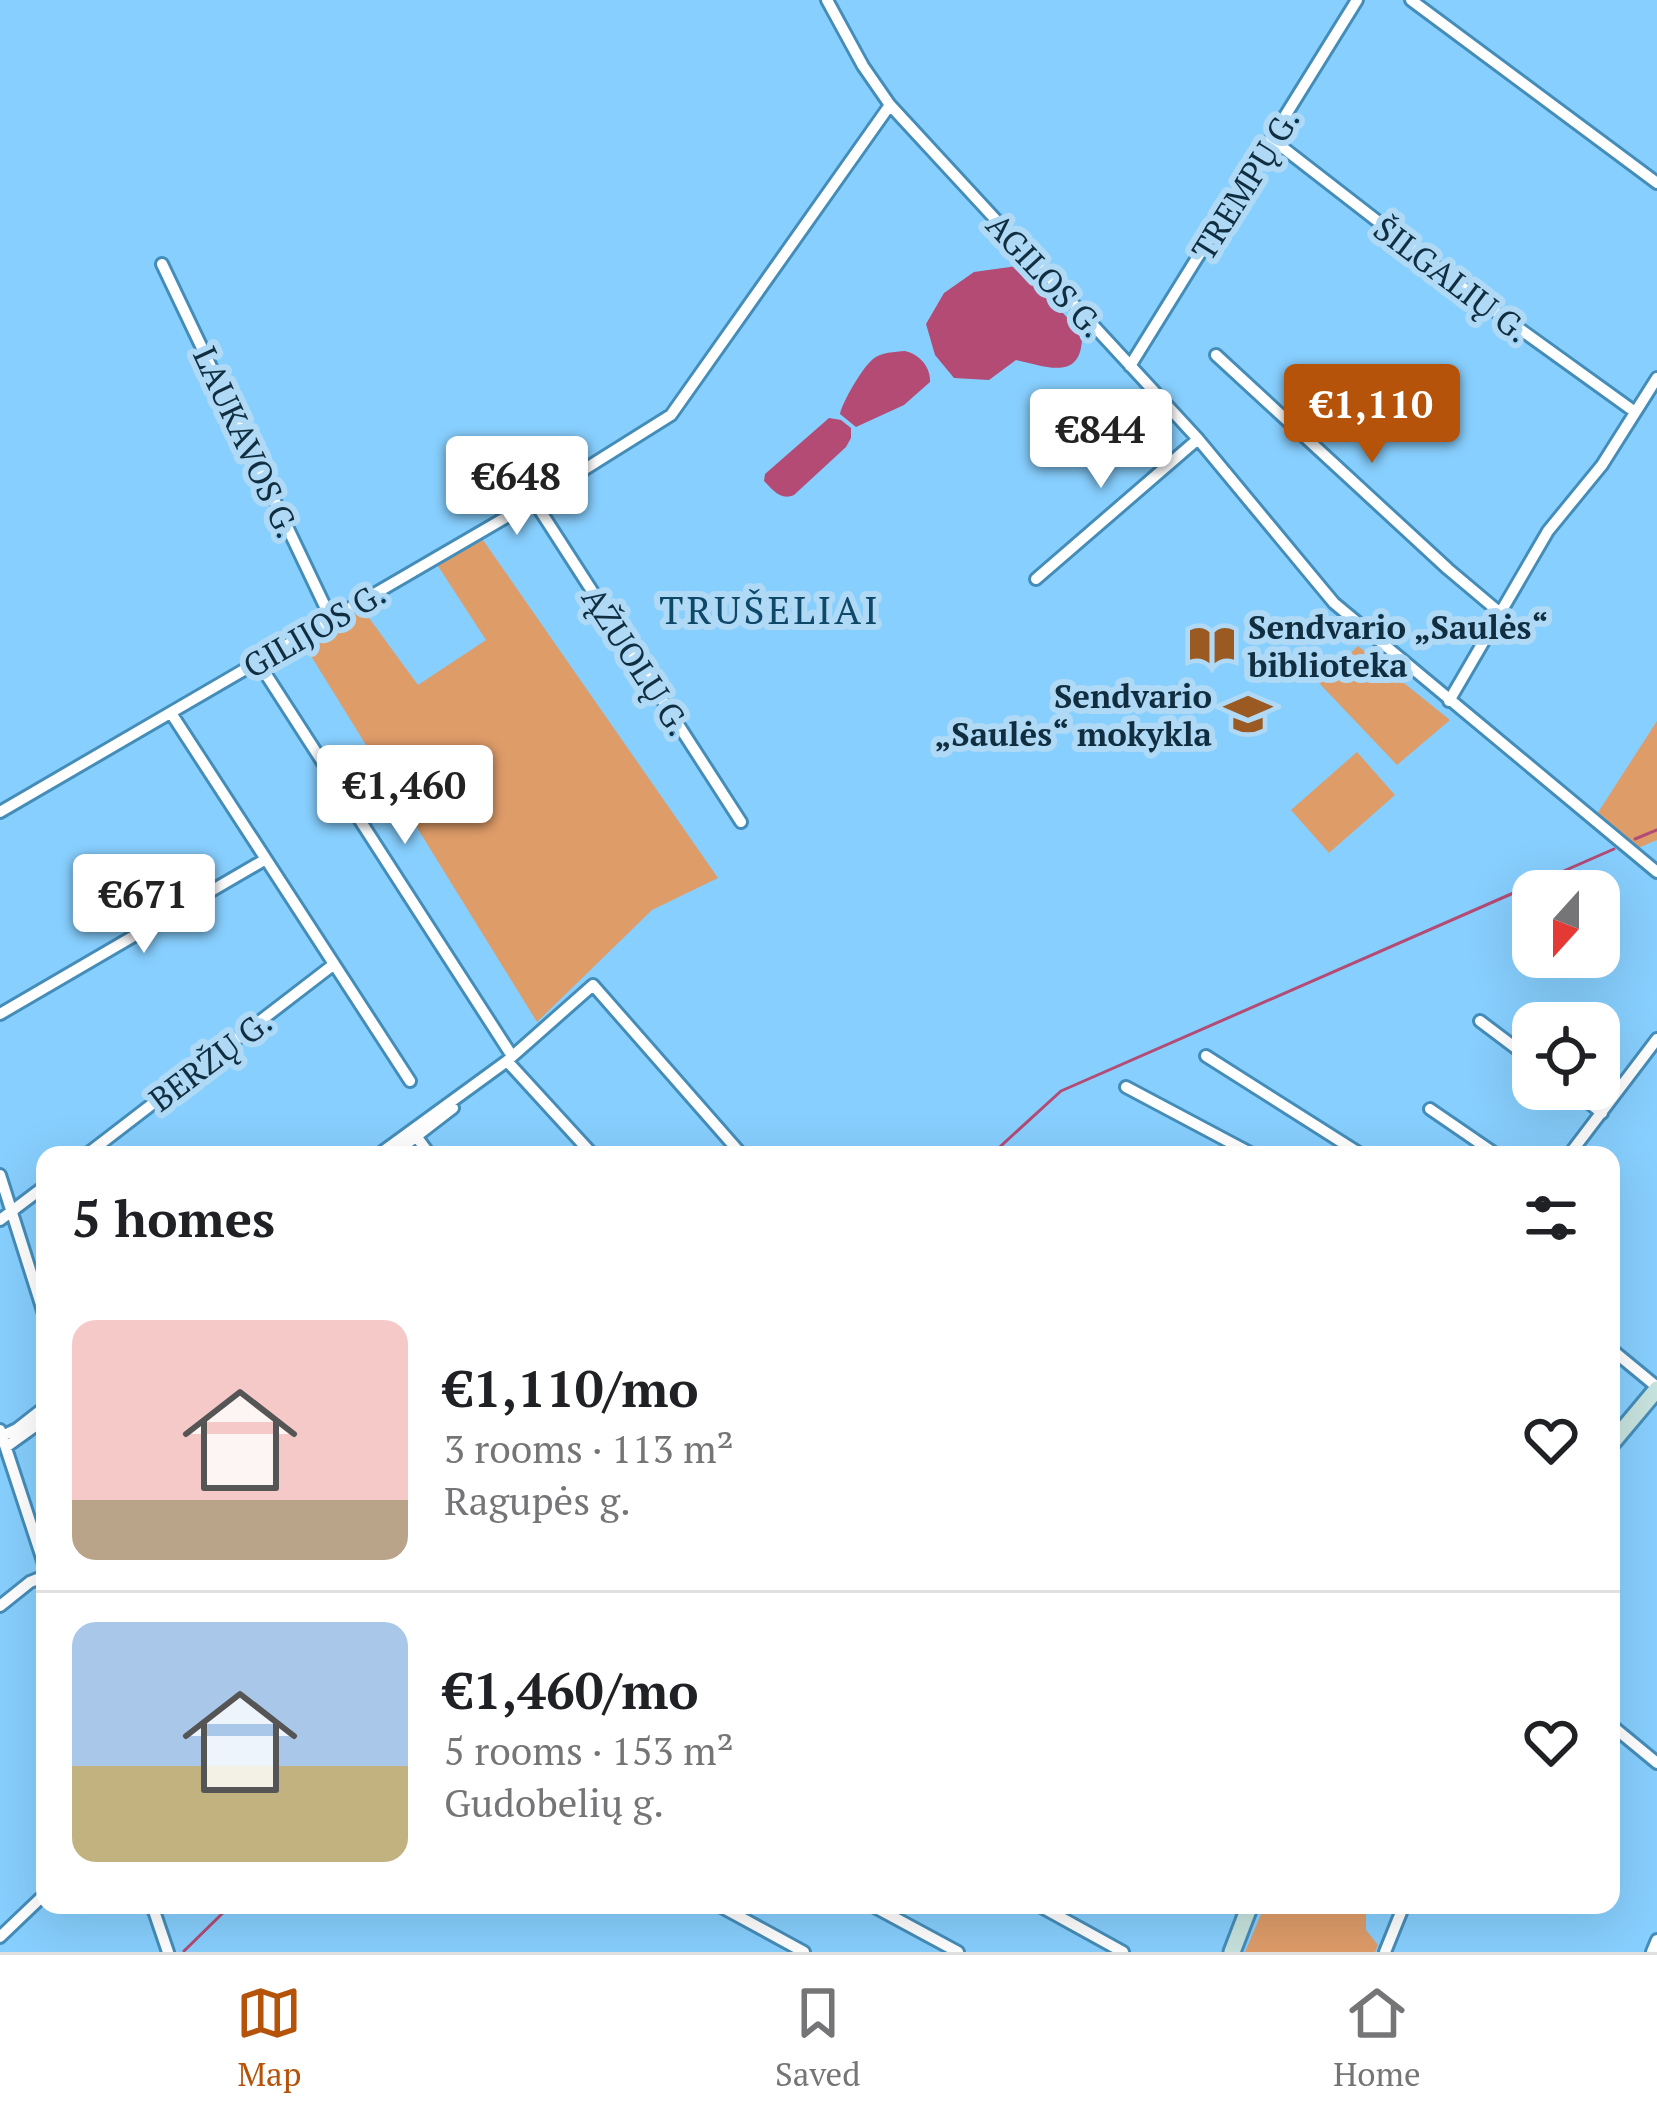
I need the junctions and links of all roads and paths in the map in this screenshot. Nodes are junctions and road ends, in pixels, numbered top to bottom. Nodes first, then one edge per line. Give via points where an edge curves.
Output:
1 (827, 0) edge
2 (1357, 0) edge
3 (1411, 0) edge
4 (890, 105) junction
5 (1273, 140) junction
6 (1657, 183) edge
7 (162, 264) dead end
8 (1216, 355) dead end
9 (1130, 366) junction
10 (1657, 378) edge
11 (1635, 412) junction
12 (1198, 439) junction
13 (534, 501) junction
14 (1036, 579) dead end
15 (1499, 612) junction
16 (331, 620) junction
17 (258, 662) junction
18 (1449, 701) junction
19 (171, 713) junction
20 (0, 812) edge
21 (741, 822) dead end
22 (266, 860) junction
23 (1657, 872) edge
24 (333, 964) junction
25 (0, 1014) edge
26 (1480, 1021) dead end
27 (1657, 1039) edge
28 (1512, 1045) edge
29 (1206, 1056) dead end
30 (510, 1058) junction
31 (410, 1081) dead end
32 (1126, 1087) dead end
33 (454, 1108) dead end
34 (1430, 1109) dead end
35 (1598, 1110) edge
36 (1602, 1113) junction
37 (416, 1136) junction
38 (98, 1146) edge
39 (390, 1146) edge
40 (403, 1146) edge
41 (423, 1146) edge
42 (585, 1146) edge
43 (734, 1146) edge
44 (1237, 1146) edge
45 (1348, 1146) edge
46 (1484, 1146) edge
47 (1576, 1146) edge
48 (0, 1175) edge
49 (36, 1193) edge
50 (12, 1210) junction
51 (0, 1220) edge
52 (36, 1288) edge
53 (1620, 1357) edge
54 (1657, 1388) edge
55 (36, 1414) edge
56 (36, 1423) edge
57 (1620, 1433) edge
58 (3, 1438) edge
59 (36, 1539) edge
60 (36, 1580) edge
61 (0, 1606) edge
62 (1620, 1732) edge
63 (1657, 1762) edge
64 (36, 1902) edge
65 (155, 1914) edge
66 (734, 1914) edge
67 (888, 1914) edge
68 (1054, 1914) edge
69 (1247, 1914) edge
70 (1400, 1914) edge
71 (0, 1936) edge
72 (1657, 1940) edge
73 (168, 1952) edge
74 (804, 1952) edge
75 (958, 1952) edge
76 (1124, 1952) edge
77 (1232, 1952) edge
78 (1385, 1952) edge
79 (1652, 1952) edge

1 - 4 street, AGILOS G.
2 - 5 street, TREMPŲ G.
3 - 6 street
4 - 9 street, AGILOS G.
4 - 13 street, GILIJOS G. via 671,415
5 - 9 street, TREMPŲ G.
5 - 11 street, ŠILGALIŲ G.
7 - 16 street, LAUKAVOS G.
8 - 15 street
9 - 12 street, AGILOS G.
10 - 11 street
11 - 15 street
12 - 14 street
12 - 18 street, AGILOS G. via 1334,603
13 - 16 street, GILIJOS G.
13 - 21 street, ĄŽUOLŲ G.
15 - 18 street
16 - 17 street, GILIJOS G.
17 - 19 street, GILIJOS G.
17 - 30 street
18 - 23 street, AGILOS G.
19 - 20 street, GILIJOS G.
19 - 22 street
22 - 24 street
22 - 25 street
24 - 31 street
24 - 38 street, BERŽŲ G.
26 - 28 street
27 - 36 street
29 - 45 street
30 - 39 street
30 - 42 street
30 - 43 street via 593,985
32 - 44 street
33 - 37 street
34 - 46 street
35 - 36 street
36 - 47 street
37 - 40 street
37 - 41 street
48 - 50 street
49 - 50 street
50 - 51 street
50 - 52 street
53 - 54 street
54 - 57 main road
55 - 58 street
56 - 58 street
58 - 59 street
60 - 61 street
62 - 63 street
64 - 71 street
65 - 73 street
66 - 74 street
67 - 75 street
68 - 76 street
69 - 77 main road
70 - 78 street
72 - 79 street

